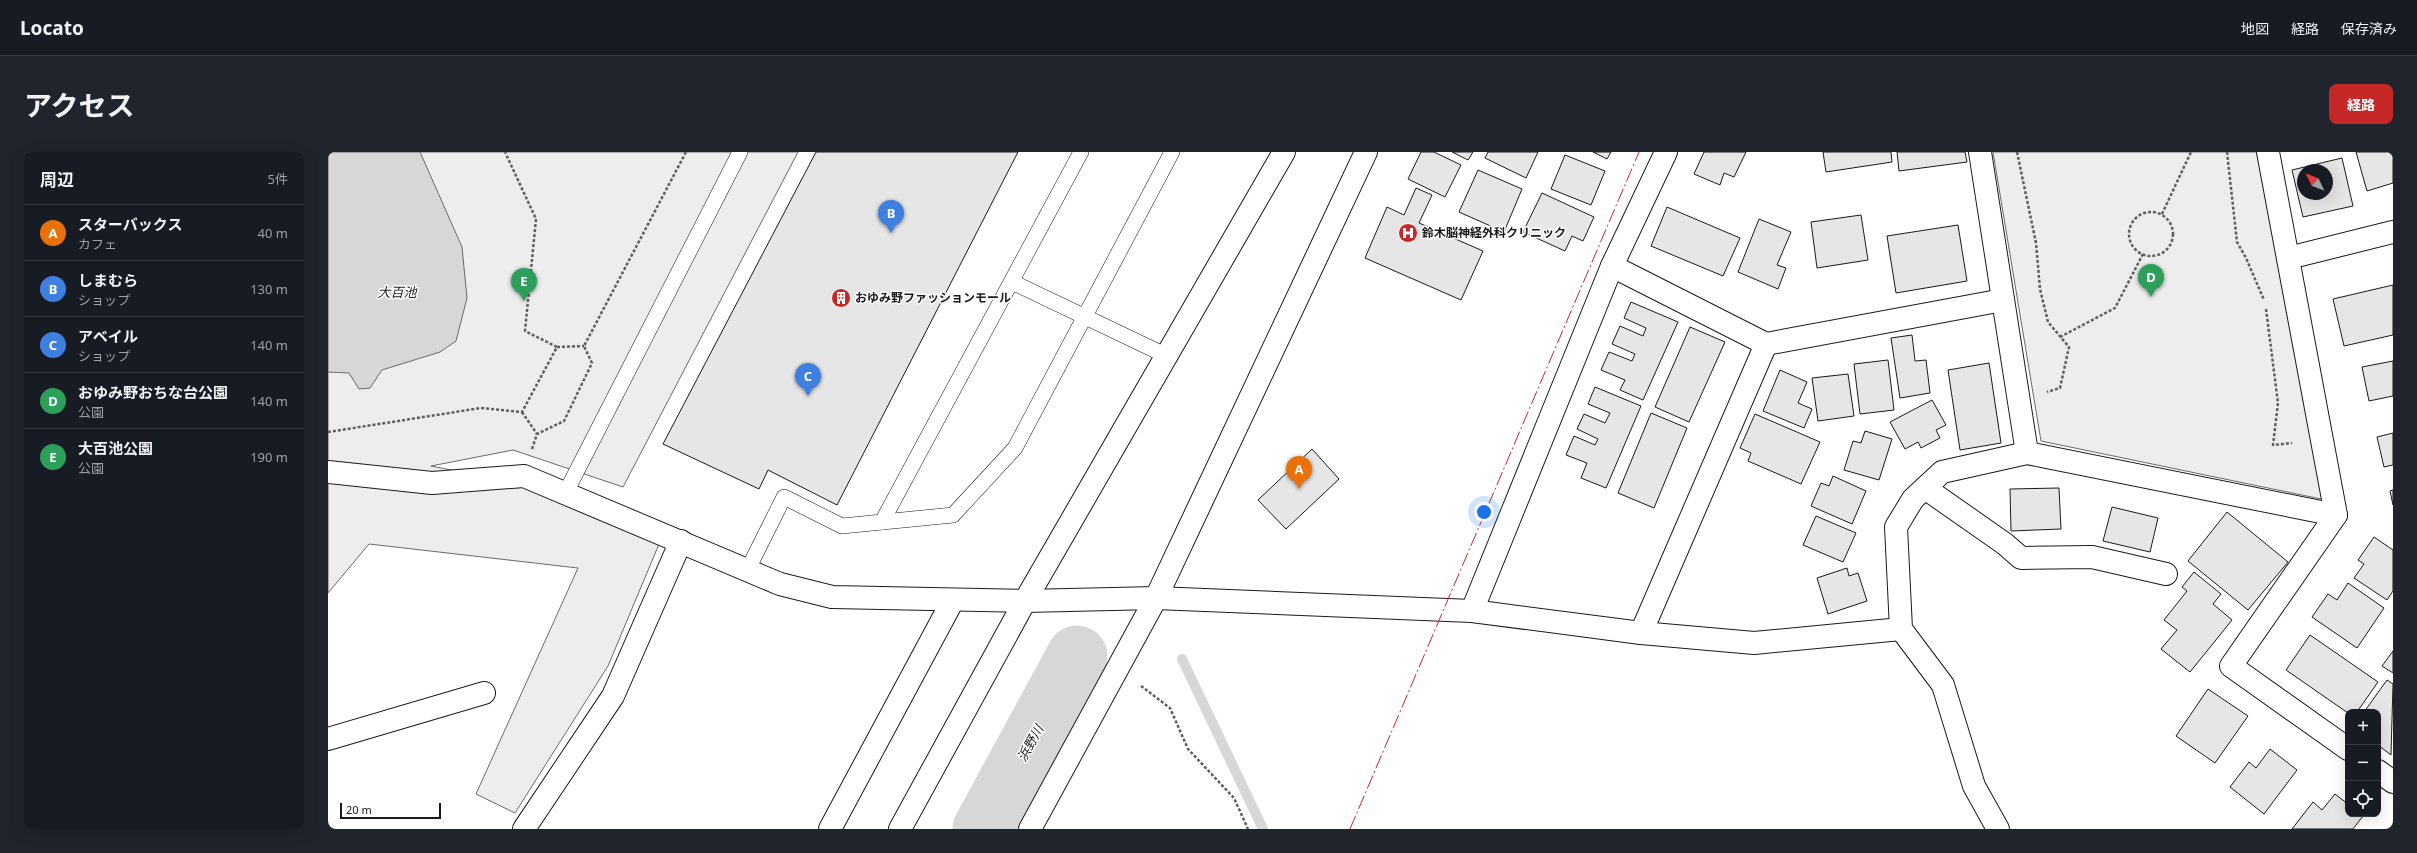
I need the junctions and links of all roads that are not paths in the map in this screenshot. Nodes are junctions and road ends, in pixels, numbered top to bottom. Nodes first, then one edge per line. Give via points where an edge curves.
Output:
1 (740, 152) edge
2 (1081, 152) edge
3 (1172, 152) edge
4 (1284, 152) edge
5 (1366, 152) edge
6 (1666, 152) edge
7 (1980, 152) edge
8 (2268, 152) edge
9 (2393, 232) edge
10 (2288, 258) junction
11 (1612, 266) junction
12 (1012, 282) junction
13 (2003, 300) junction
14 (1085, 317) junction
15 (1766, 344) junction
16 (1165, 355) junction
17 (2027, 453) junction
18 (328, 472) edge
19 (1924, 488) junction
20 (566, 494) junction
21 (2336, 515) junction
22 (882, 522) junction
23 (681, 541) junction
24 (747, 571) junction
25 (2166, 574) dead end
26 (1156, 598) junction
27 (953, 600) junction
28 (1025, 601) junction
29 (1472, 611) junction
30 (1901, 629) junction
31 (1641, 633) junction
32 (484, 693) dead end
33 (328, 739) edge
34 (2345, 747) edge
35 (524, 829) edge
36 (830, 829) edge
37 (900, 829) edge
38 (1030, 829) edge
39 (1998, 829) edge

1 - 20 lane
2 - 12 lane
3 - 14 lane
4 - 16 street
5 - 26 street
6 - 11 street
7 - 13 street
8 - 10 street
9 - 10 street
10 - 21 street
11 - 15 street
11 - 29 street
12 - 14 lane
12 - 22 lane
13 - 15 street
13 - 17 street
14 - 16 lane
14 - 22 lane via 1015,448 953,515
15 - 31 street
16 - 28 street
17 - 19 street via 1942,472
17 - 21 street
18 - 20 street via 432,483 524,476
19 - 25 street via 2005,544 2020,558 2092,557
19 - 30 street via 1913,499 1896,527
20 - 23 street
21 - 34 street via 2231,666
22 - 24 lane via 842,526 784,497
23 - 24 street
23 - 35 street via 614,696
24 - 27 street via 780,584 832,597
26 - 28 street
26 - 29 street
26 - 38 street
27 - 28 street
27 - 36 street
28 - 37 street
29 - 31 street
30 - 31 street via 1754,643
30 - 39 street via 1943,685 1974,786
32 - 33 street

